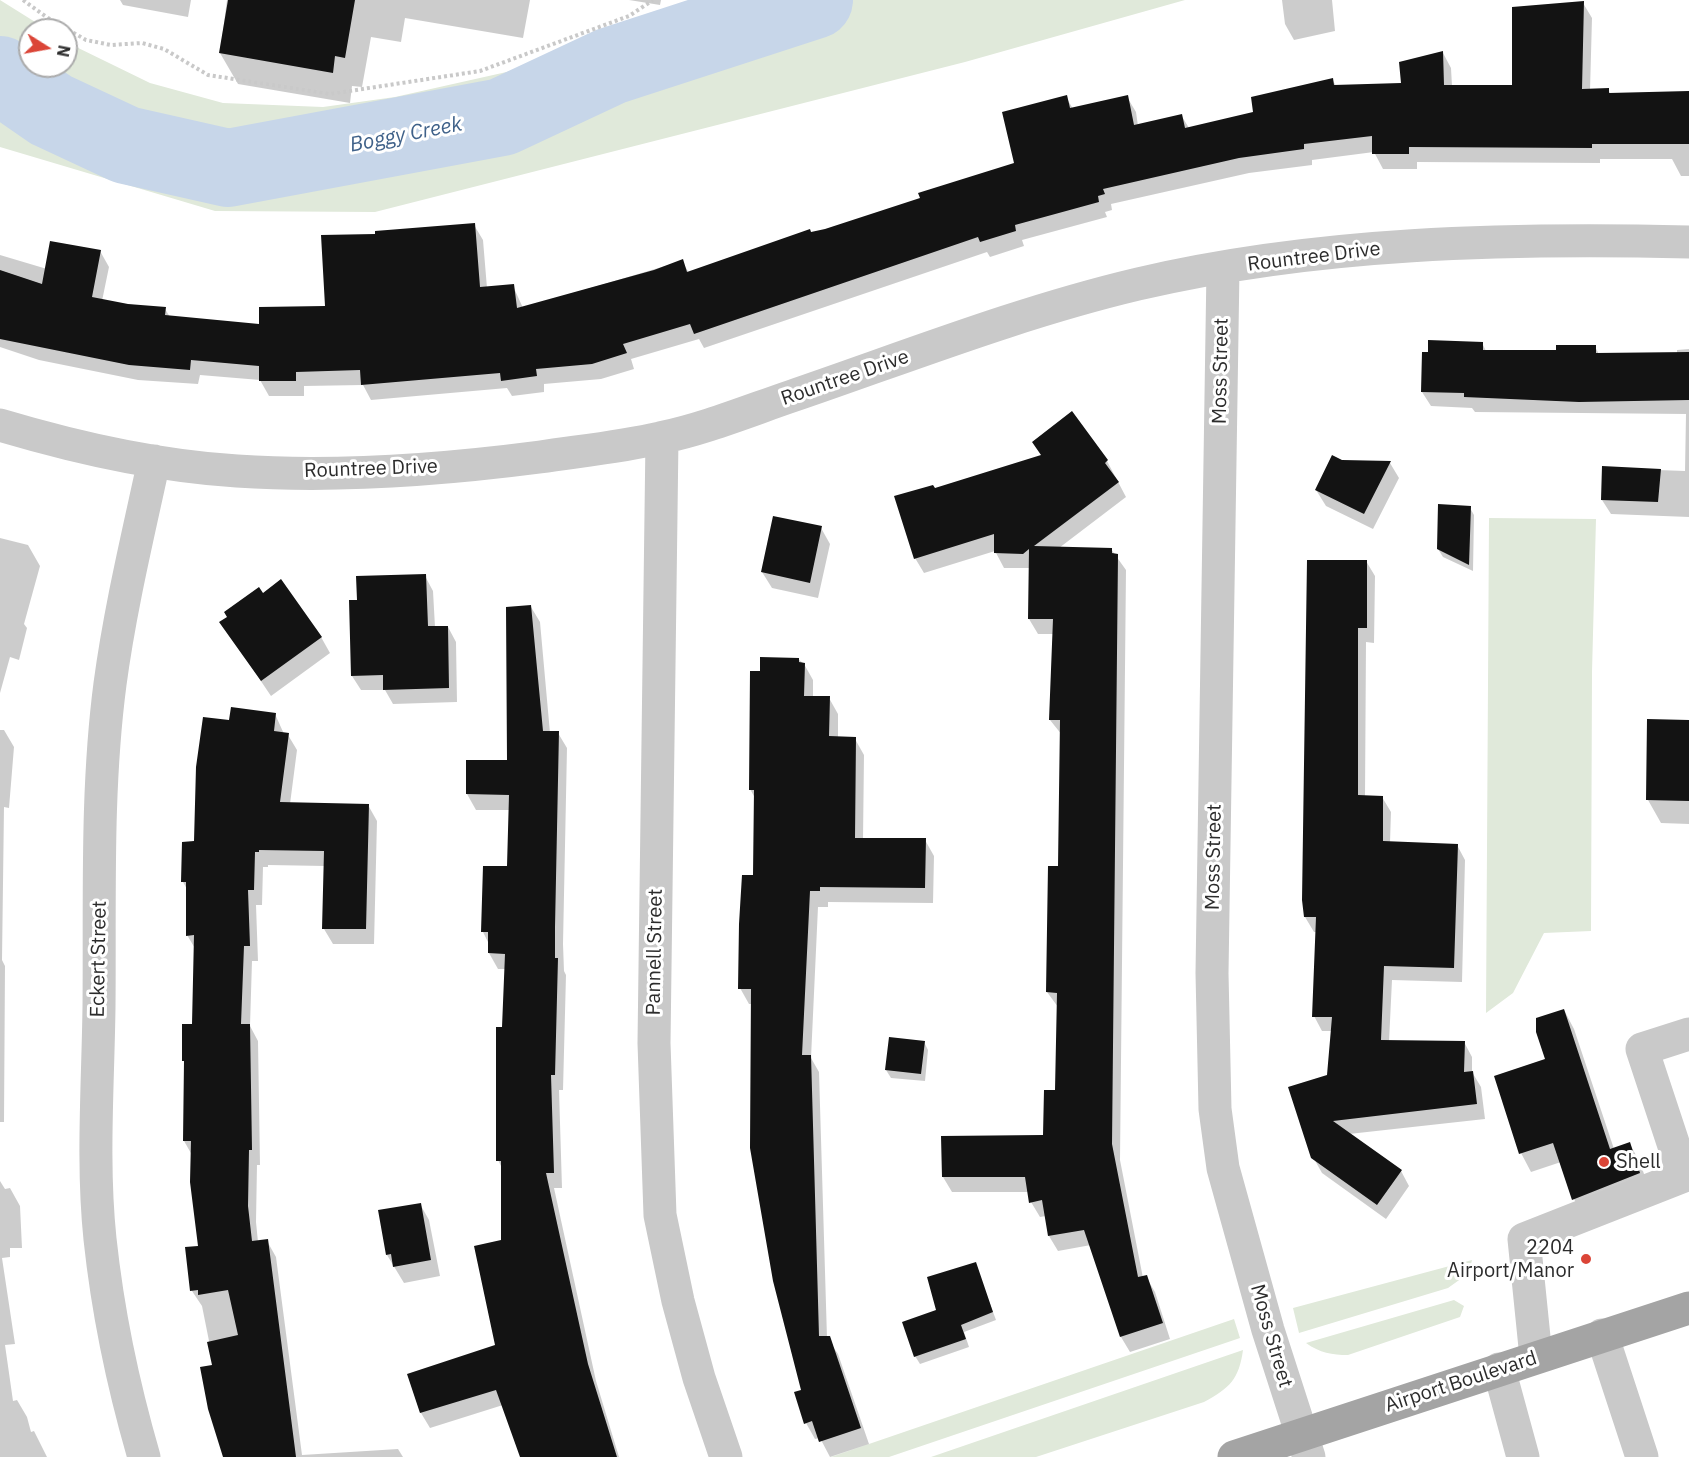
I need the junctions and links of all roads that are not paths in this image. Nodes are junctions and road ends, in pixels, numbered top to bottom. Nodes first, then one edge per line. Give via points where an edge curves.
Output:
1 (1689, 242) edge
2 (1223, 268) junction
3 (0, 424) edge
4 (662, 438) junction
5 (154, 461) junction
6 (1689, 1034) edge
7 (1687, 1175) edge
8 (1689, 1308) edge
9 (1602, 1335) junction
10 (1536, 1357) junction
11 (1499, 1369) junction
12 (1305, 1446) edge
13 (144, 1457) edge
14 (726, 1457) edge
15 (1234, 1457) edge
16 (1522, 1457) edge
17 (1642, 1457) edge

1 - 2 street, Rountree Drive via 1419,245 1332,252
2 - 4 street, Rountree Drive via 1139,284 1049,308
2 - 12 street, Moss Street via 1212,973 1215,1109 1223,1168
3 - 5 street, Rountree Drive via 94,451
4 - 5 street, Rountree Drive via 414,471 238,471
4 - 14 street, Pannell Street via 654,1043 660,1203 678,1300
5 - 13 street, Eckert Street via 123,606 102,770 98,1124 100,1237 110,1316 125,1392
6 - 7 street via 1642,1049
7 - 10 street via 1524,1239
8 - 9 main road, Airport Boulevard
9 - 10 main road, Airport Boulevard
9 - 17 street
10 - 11 main road, Airport Boulevard
11 - 12 main road, Airport Boulevard
11 - 16 street
12 - 15 main road, Airport Boulevard

